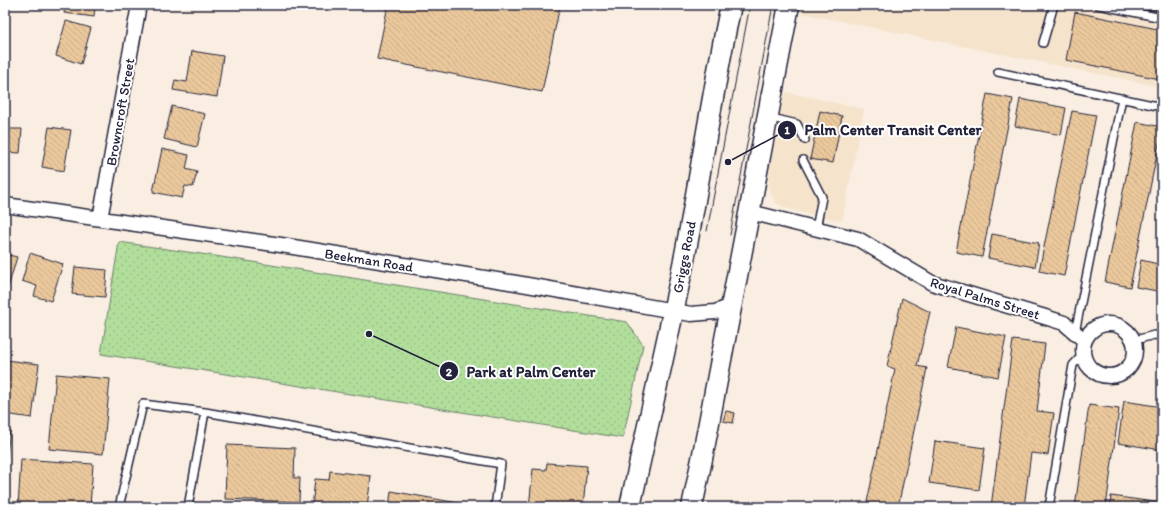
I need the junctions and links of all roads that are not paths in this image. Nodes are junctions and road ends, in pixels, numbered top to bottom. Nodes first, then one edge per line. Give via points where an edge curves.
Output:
1 (139, 5) edge
2 (731, 5) edge
3 (789, 5) edge
4 (1054, 5) edge
5 (1098, 5) edge
6 (1162, 18) edge
7 (1043, 43) dead end
8 (998, 72) dead end
9 (1122, 98) junction
10 (1162, 107) edge
11 (768, 117) junction
12 (805, 140) dead end
13 (803, 160) dead end
14 (5, 205) edge
15 (750, 212) junction
16 (100, 218) junction
17 (816, 229) junction
18 (732, 306) junction
19 (673, 311) junction
20 (1162, 336) edge
21 (1132, 341) junction
22 (1081, 342) junction
23 (205, 412) junction
24 (119, 507) edge
25 (188, 507) edge
26 (495, 507) edge
27 (630, 507) edge
28 (692, 507) edge
29 (1049, 507) edge

1 - 16 street, Browncroft Street
2 - 19 main road, Griggs Road
3 - 11 main road
4 - 7 lane
5 - 6 lane
8 - 9 lane
9 - 10 lane
9 - 22 lane
11 - 12 lane via 797,124
11 - 15 main road
13 - 17 lane via 822,197
14 - 16 street, Beekman Road
15 - 17 street, Royal Palms Street
15 - 18 main road
16 - 19 street, Beekman Road via 516,283
17 - 22 street, Royal Palms Street via 858,239 932,284 1064,323
18 - 19 street, Beekman Road via 715,312 691,314
18 - 28 main road
19 - 27 main road, Griggs Road
20 - 21 lane via 1154,335
21 - 22 street via 1129,333 1118,325 1105,324 1092,329
21 - 22 street via 1135,346 1133,359 1125,370 1113,376 1099,374 1088,366
22 - 29 lane via 1073,365
23 - 24 lane via 144,404
23 - 25 lane
23 - 26 lane via 501,464

